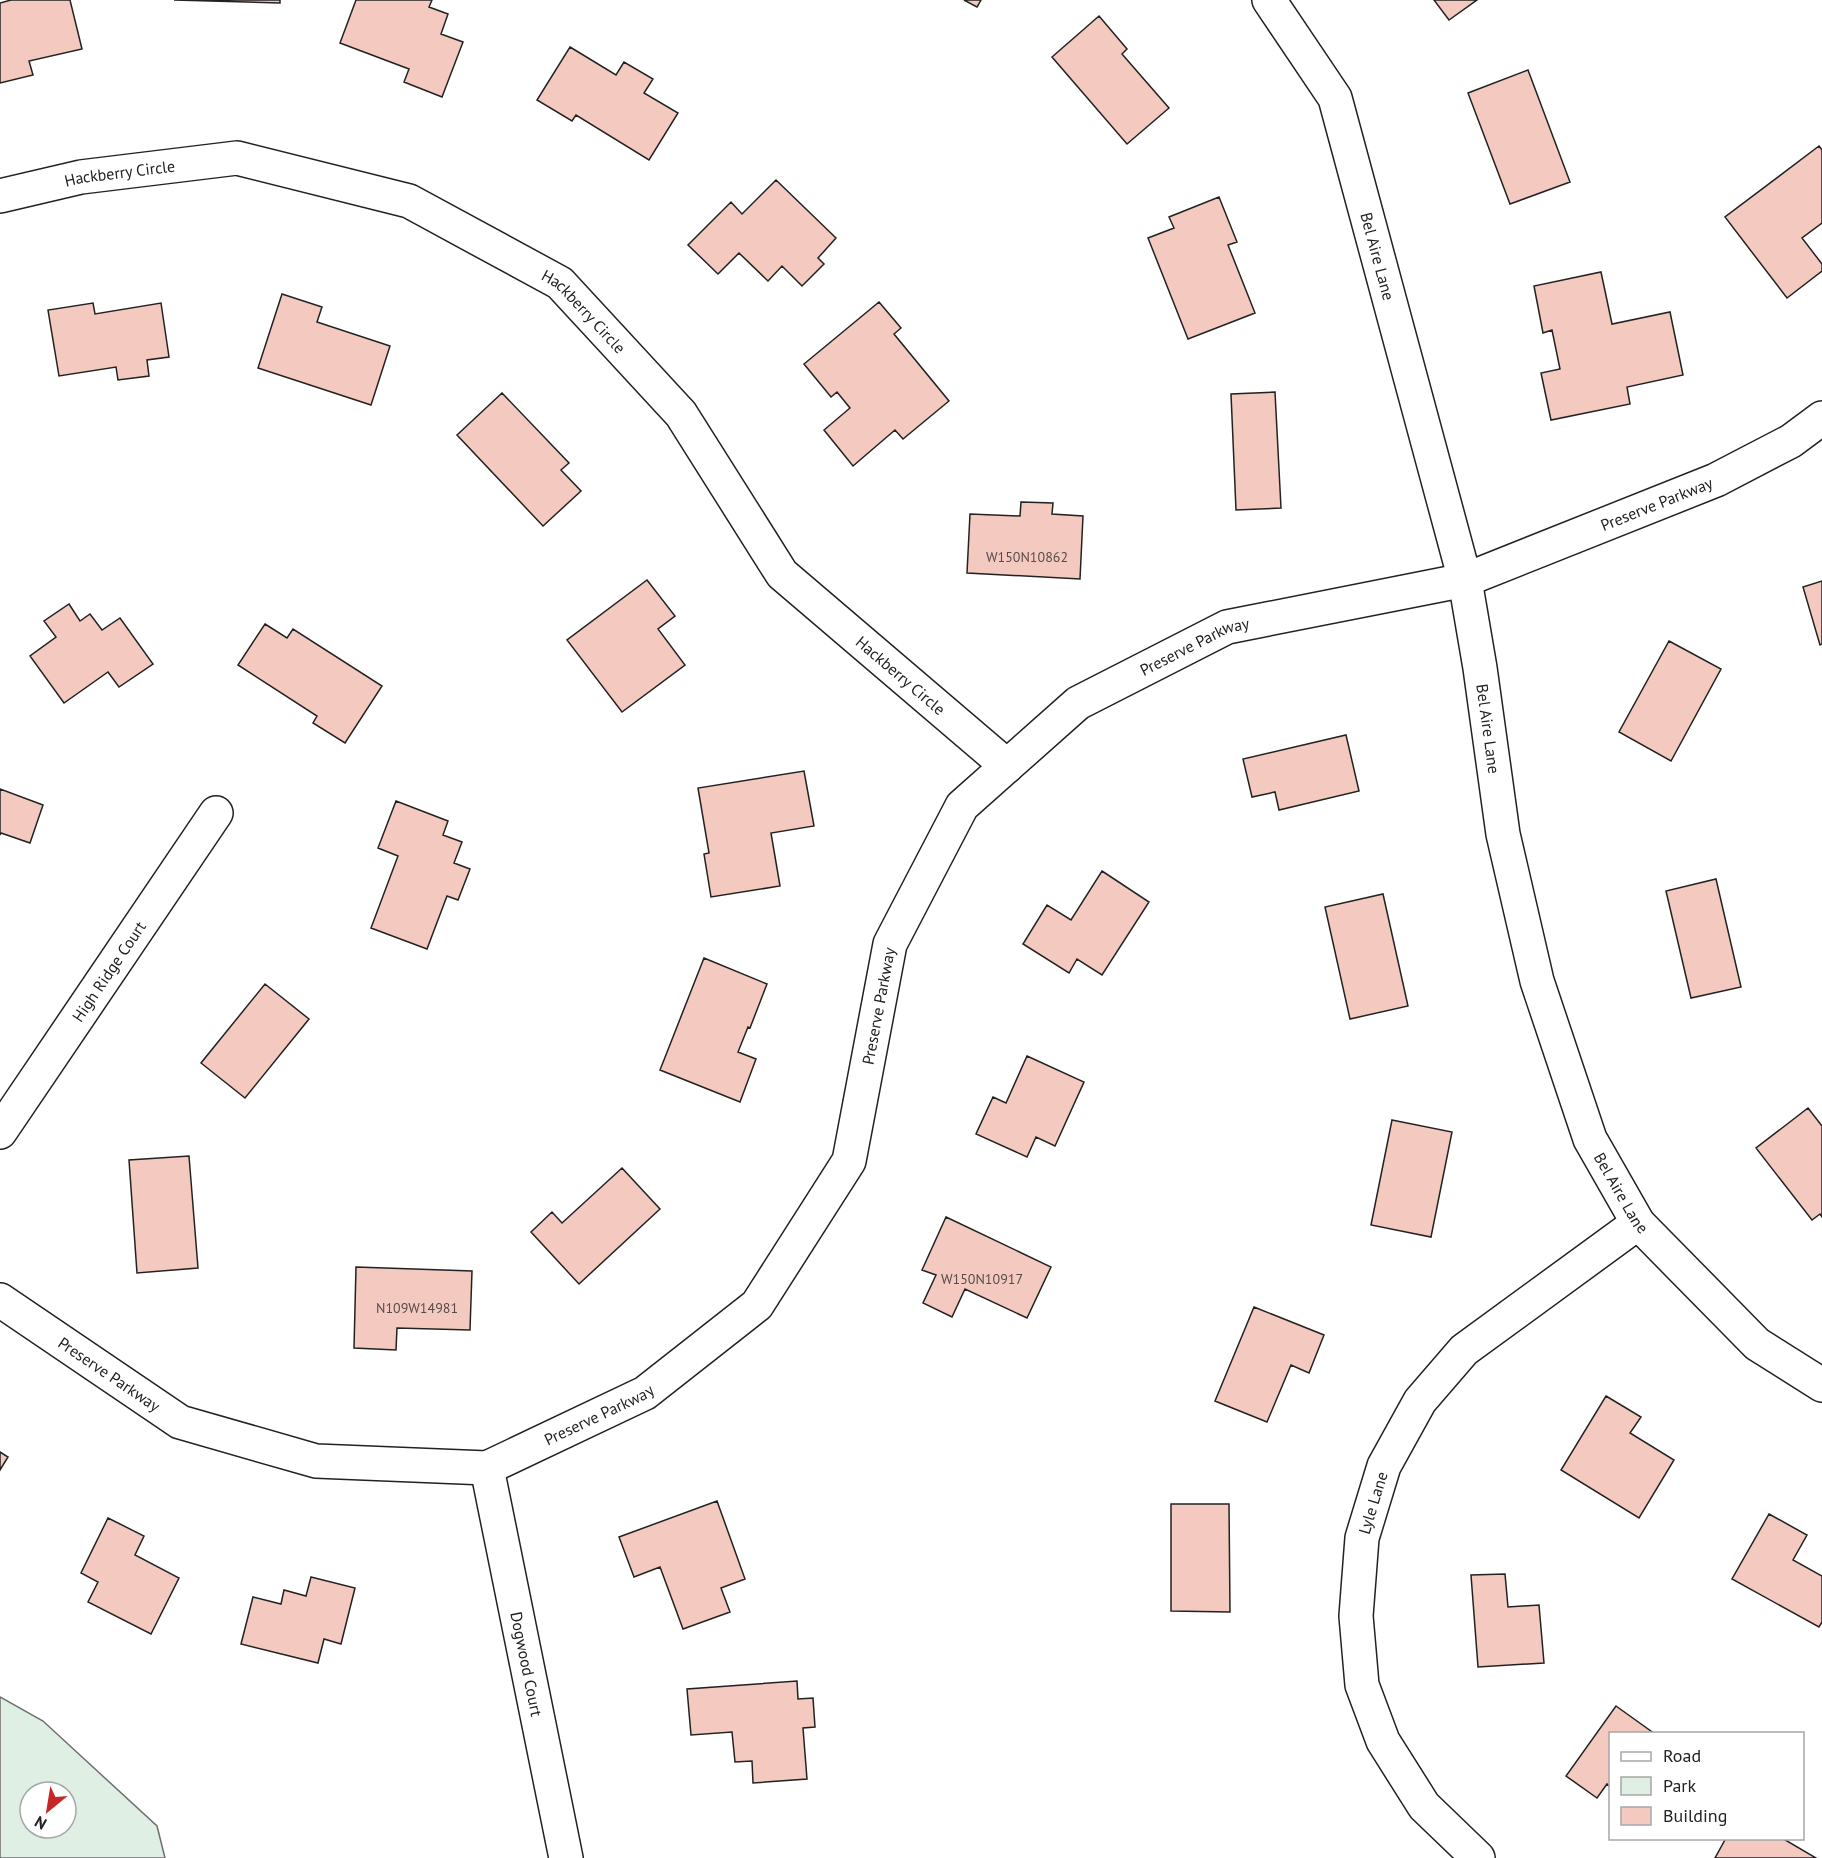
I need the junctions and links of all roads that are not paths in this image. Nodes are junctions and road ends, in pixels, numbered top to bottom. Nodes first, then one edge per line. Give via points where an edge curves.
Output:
1 (1269, 0) edge
2 (0, 196) edge
3 (1822, 418) edge
4 (1465, 580) junction
5 (1007, 766) junction
6 (216, 813) dead end
7 (0, 1132) edge
8 (1638, 1223) junction
9 (0, 1300) edge
10 (1822, 1384) edge
11 (487, 1468) junction
12 (566, 1858) edge
13 (1478, 1858) edge

1 - 4 street, Bel Aire Lane via 1335,98
2 - 5 street, Hackberry Circle via 81,177 237,158 409,201 560,283 681,414 782,574
3 - 4 street, Preserve Parkway via 1791,441 1716,480
4 - 5 street, Preserve Parkway via 1227,627 1078,703
4 - 8 street, Bel Aire Lane via 1503,834 1537,981 1590,1139
5 - 11 street, Preserve Parkway via 962,806 890,944 849,1161 757,1305 645,1393
6 - 7 street, High Ridge Court
8 - 10 street, Bel Aire Lane via 1757,1344
8 - 13 street, Lyle Lane via 1456,1358 1420,1401 1384,1466 1362,1538 1356,1616 1362,1685 1383,1741 1424,1806
9 - 11 street, Preserve Parkway via 180,1422 316,1461
11 - 12 street, Dogwood Court

